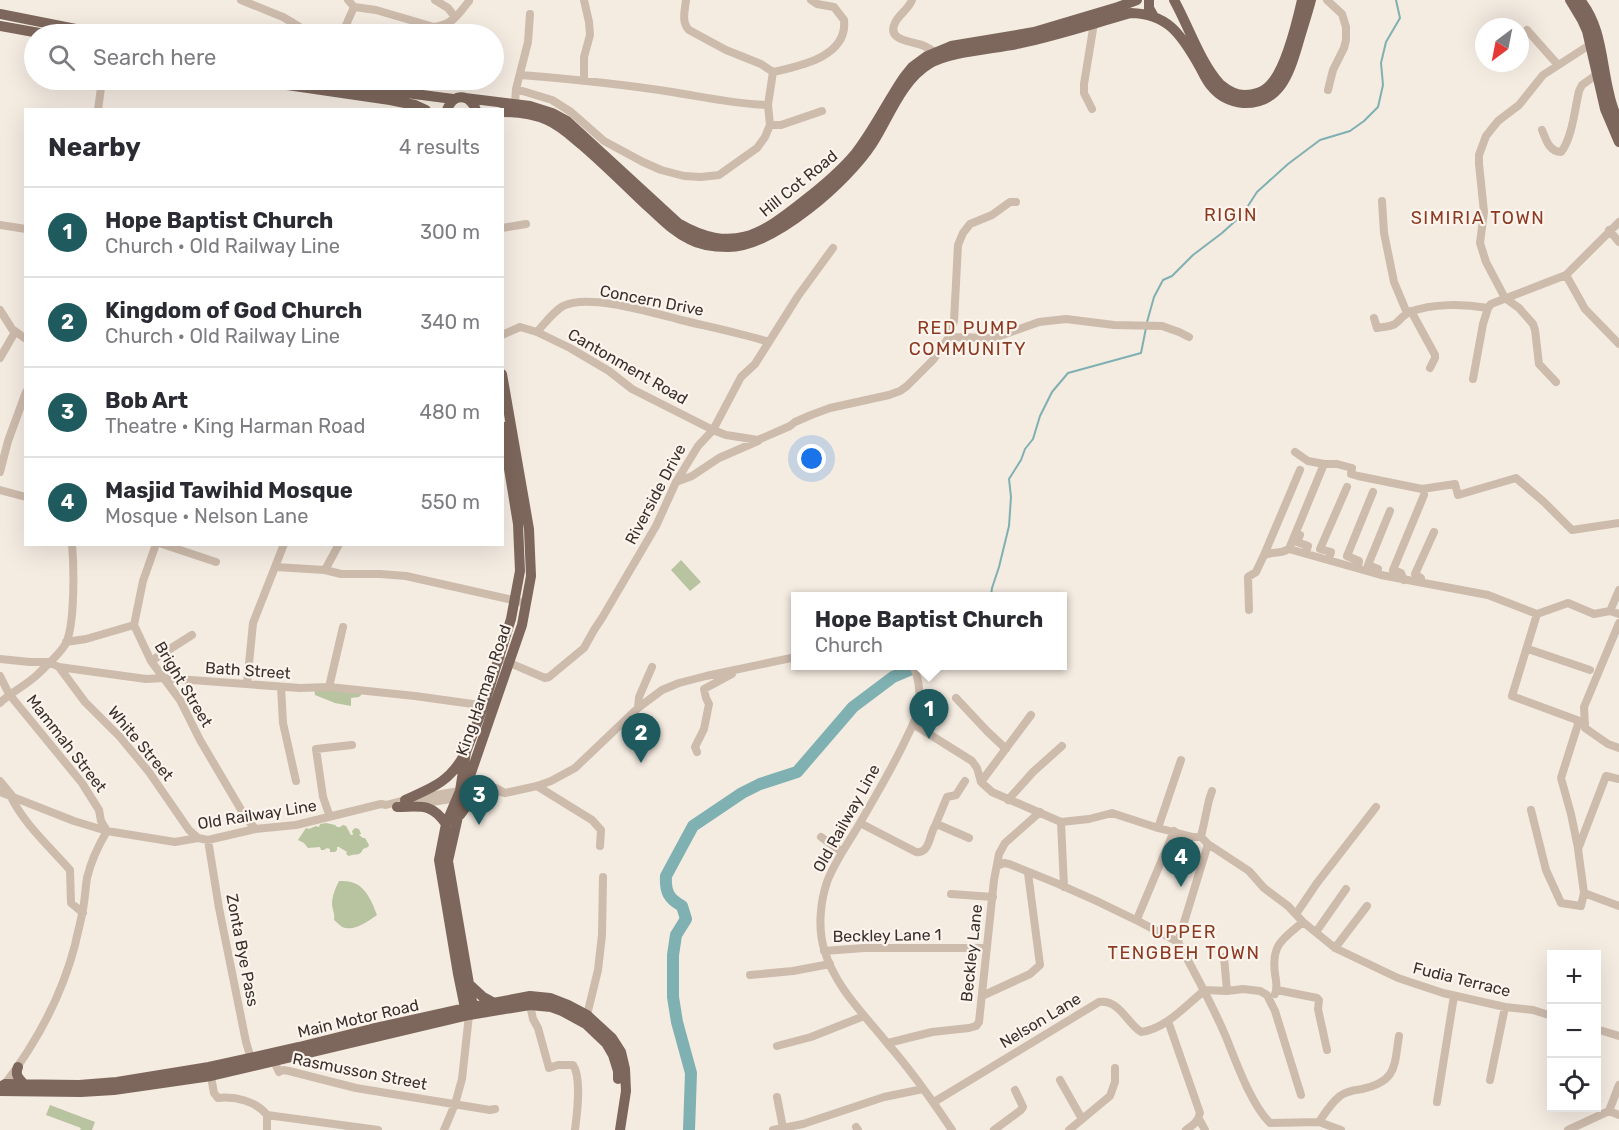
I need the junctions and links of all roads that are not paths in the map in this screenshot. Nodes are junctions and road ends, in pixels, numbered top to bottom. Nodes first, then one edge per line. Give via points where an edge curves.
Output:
1 (241, 0) edge
2 (435, 0) edge
3 (584, 0) edge
4 (686, 0) edge
5 (811, 0) edge
6 (912, 0) edge
7 (1137, 0) edge
8 (1149, 0) edge
9 (1302, 0) edge
10 (1311, 0) edge
11 (1327, 0) edge
12 (1570, 0) edge
13 (1580, 0) edge
14 (469, 1) edge
15 (1175, 1) edge
16 (1116, 3) edge
17 (351, 4) edge
18 (0, 14) edge
19 (530, 14) dead end
20 (455, 17) junction
21 (1157, 17) junction
22 (292, 22) joint
23 (1094, 23) junction
24 (50, 24) edge
25 (295, 24) edge
26 (345, 24) edge
27 (424, 24) edge
28 (446, 24) edge
29 (0, 26) edge
30 (24, 30) edge
31 (1529, 32) edge
32 (1591, 44) junction
33 (936, 52) junction
34 (1558, 64) junction
35 (773, 72) junction
36 (520, 75) junction
37 (1596, 75) junction
38 (584, 81) junction
39 (516, 89) junction
40 (101, 90) edge
41 (324, 90) edge
42 (398, 90) edge
43 (1328, 90) dead end
44 (465, 98) junction
45 (453, 99) junction
46 (515, 103) junction
47 (768, 105) junction
48 (98, 108) edge
49 (422, 108) edge
50 (448, 108) edge
51 (475, 108) edge
52 (1092, 109) dead end
53 (822, 111) dead end
54 (504, 112) edge
55 (1619, 124) edge
56 (770, 125) junction
57 (1542, 130) dead end
58 (1619, 142) edge
59 (1016, 201) dead end
60 (1382, 201) dead end
61 (1619, 222) edge
62 (526, 224) dead end
63 (0, 225) edge
64 (504, 228) edge
65 (24, 230) edge
66 (1609, 230) junction
67 (1619, 242) edge
68 (833, 248) dead end
69 (1566, 275) junction
70 (1505, 298) junction
71 (1488, 308) junction
72 (0, 310) edge
73 (1409, 312) junction
74 (1374, 318) dead end
75 (15, 332) junction
76 (537, 332) junction
77 (504, 334) edge
78 (949, 337) junction
79 (1189, 337) dead end
80 (24, 338) edge
81 (770, 342) junction
82 (1619, 344) edge
83 (0, 357) edge
84 (1430, 368) dead end
85 (1473, 379) dead end
86 (1556, 382) dead end
87 (504, 393) edge
88 (24, 397) edge
89 (713, 430) junction
90 (504, 438) edge
91 (758, 440) junction
92 (1295, 452) dead end
93 (1324, 464) junction
94 (1300, 470) dead end
95 (0, 472) edge
96 (1323, 479) dead end
97 (676, 482) junction
98 (1347, 487) dead end
99 (512, 488) edge
100 (0, 490) edge
101 (1373, 492) dead end
102 (1424, 495) dead end
103 (24, 496) edge
104 (1390, 511) dead end
105 (1619, 523) edge
106 (1434, 532) dead end
107 (72, 546) edge
108 (155, 546) edge
109 (168, 546) edge
110 (283, 546) edge
111 (338, 546) edge
112 (1289, 549) junction
113 (1306, 553) junction
114 (1264, 555) junction
115 (1329, 559) junction
116 (216, 562) dead end
117 (276, 567) junction
118 (1358, 567) junction
119 (325, 570) junction
120 (1381, 575) junction
121 (1404, 579) junction
122 (1420, 582) junction
123 (1619, 590) edge
124 (521, 603) junction
125 (1249, 610) dead end
126 (1610, 611) junction
127 (1537, 614) junction
128 (1619, 614) edge
129 (1619, 623) edge
130 (134, 625) junction
131 (343, 627) dead end
132 (192, 635) dead end
133 (66, 642) junction
134 (1528, 649) junction
135 (791, 658) edge
136 (0, 659) edge
137 (504, 660) junction
138 (151, 661) junction
139 (49, 662) junction
140 (652, 666) dead end
141 (59, 667) junction
142 (742, 668) junction
143 (915, 670) edge
144 (1590, 670) dead end
145 (0, 676) edge
146 (164, 678) junction
147 (247, 684) junction
148 (281, 687) junction
149 (329, 687) junction
150 (9, 694) junction
151 (956, 698) dead end
152 (0, 702) edge
153 (489, 706) junction
154 (638, 708) junction
155 (1031, 715) dead end
156 (1582, 722) junction
157 (913, 724) junction
158 (352, 745) dead end
159 (1062, 746) dead end
160 (1619, 748) edge
161 (1006, 749) junction
162 (466, 752) junction
163 (697, 752) dead end
164 (476, 760) junction
165 (1181, 760) dead end
166 (1619, 779) edge
167 (0, 781) edge
168 (296, 781) dead end
169 (965, 781) dead end
170 (981, 782) junction
171 (537, 786) junction
172 (485, 791) junction
173 (1212, 791) dead end
174 (0, 792) edge
175 (461, 795) junction
176 (13, 797) junction
177 (1008, 800) junction
178 (401, 804) junction
179 (1376, 807) dead end
180 (1531, 810) dead end
181 (1040, 812) junction
182 (330, 817) junction
183 (1061, 822) junction
184 (451, 823) junction
185 (860, 823) junction
186 (936, 825) junction
187 (1158, 828) junction
188 (255, 829) junction
189 (107, 831) junction
190 (1174, 831) junction
191 (821, 837) dead end
192 (198, 838) junction
193 (969, 838) dead end
194 (208, 840) junction
195 (1205, 840) junction
196 (600, 846) dead end
197 (1578, 849) junction
198 (842, 852) junction
199 (997, 866) junction
200 (1028, 873) junction
201 (603, 878) dead end
202 (1064, 887) junction
203 (1346, 889) dead end
204 (1584, 893) junction
205 (951, 894) dead end
206 (993, 897) junction
207 (1367, 906) dead end
208 (1619, 906) edge
209 (83, 913) junction
210 (1296, 914) junction
211 (1137, 919) junction
212 (1303, 922) junction
213 (1316, 932) junction
214 (1178, 942) junction
215 (987, 948) junction
216 (1335, 948) junction
217 (824, 951) junction
218 (1224, 957) dead end
219 (830, 964) junction
220 (750, 975) dead end
221 (466, 988) junction
222 (1204, 990) junction
223 (1277, 990) junction
224 (1227, 991) junction
225 (982, 996) junction
226 (1454, 996) junction
227 (1271, 1002) junction
228 (495, 1003) junction
229 (530, 1005) junction
230 (1505, 1007) junction
231 (470, 1012) junction
232 (445, 1014) junction
233 (587, 1015) junction
234 (1547, 1015) edge
235 (864, 1016) junction
236 (1167, 1021) junction
237 (1601, 1031) edge
238 (373, 1033) junction
239 (1399, 1036) dead end
240 (1619, 1036) edge
241 (888, 1043) junction
242 (777, 1046) dead end
243 (1327, 1050) dead end
244 (272, 1057) junction
245 (252, 1062) junction
246 (18, 1067) junction
247 (1115, 1068) dead end
248 (210, 1071) junction
249 (1059, 1080) dead end
250 (1490, 1080) dead end
251 (23, 1083) junction
252 (1619, 1085) edge
253 (2, 1087) edge
254 (923, 1089) junction
255 (1015, 1090) dead end
256 (1301, 1095) dead end
257 (777, 1097) dead end
258 (933, 1102) junction
259 (1437, 1102) dead end
260 (455, 1104) junction
261 (495, 1109) dead end
262 (1609, 1111) junction
263 (267, 1114) junction
264 (1619, 1115) edge
265 (1082, 1119) junction
266 (1199, 1119) junction
267 (1319, 1122) junction
268 (783, 1128) junction
269 (949, 1129) edge
270 (267, 1130) edge
271 (378, 1130) edge
272 (444, 1130) edge
273 (575, 1130) edge
274 (613, 1130) edge
275 (620, 1130) edge
276 (773, 1130) edge
277 (994, 1130) edge
278 (1069, 1130) edge
279 (1186, 1130) edge
280 (1205, 1130) edge
281 (1341, 1130) edge
282 (1568, 1130) edge

1 - 22 street
2 - 20 street
3 - 38 street via 590,35
4 - 35 street via 684,21 689,30
5 - 35 street via 834,7 844,20 838,42 824,56
6 - 33 street via 894,23 896,36
7 - 16 main road, Hill Cot Road
8 - 21 main road via 1149,8
9 - 15 main road via 1276,77 1264,90 1248,95 1226,89 1217,80
10 - 21 main road via 1283,83 1267,98 1248,103 1229,100 1216,91 1177,32
11 - 43 street via 1342,14 1346,27 1344,48
12 - 32 main road
13 - 55 main road via 1600,42
14 - 20 street
15 - 21 main road via 1175,11
16 - 33 main road, Hill Cot Road via 1034,32
17 - 26 street
17 - 27 street
18 - 24 main road
19 - 36 street
20 - 28 street
21 - 23 main road, Hill Cot Road via 1131,13
22 - 25 street
23 - 52 street via 1084,84
23 - 54 main road, Hill Cot Road via 1022,44 953,55 927,65 904,90 872,145 832,189 781,229 746,245 706,245 689,239 671,228 566,131 531,114
29 - 30 main road
31 - 34 street
32 - 34 street
32 - 37 main road
33 - 46 main road, Hill Cot Road via 912,67 865,140 831,180 764,230 744,237 712,238 678,223 567,121
34 - 70 street via 1498,121 1486,136 1479,155 1484,212 1480,243
35 - 47 street
36 - 38 street
36 - 39 street
37 - 57 street via 1579,91 1561,152 1551,149
37 - 58 main road
38 - 47 street
39 - 46 street
39 - 56 street via 552,100 604,141 661,170 684,176 719,175 757,148
40 - 48 street
41 - 49 main road
42 - 45 main road, Hill Cot Road
44 - 45 main road, Hill Cot Road
44 - 46 main road, Hill Cot Road
44 - 51 main road
45 - 50 main road
47 - 56 street
53 - 56 street via 782,125
59 - 78 street via 970,225 960,238 954,321
60 - 73 street via 1394,282
61 - 66 street
62 - 64 street
63 - 65 street
66 - 67 street
66 - 69 street
68 - 81 street, Riverside Drive
69 - 70 street
69 - 82 street via 1585,309
70 - 71 street
70 - 86 street via 1533,324 1539,364
71 - 73 street via 1447,305
71 - 85 street
72 - 75 street
73 - 74 street via 1394,324 1377,328
73 - 84 street via 1435,355
75 - 80 street
75 - 83 street
76 - 77 street, Cantonment Road via 520,327
76 - 81 street, Concern Drive via 564,306 595,302
76 - 89 street, Cantonment Road via 609,370 632,389
78 - 79 street via 994,339 1039,322 1066,319 1162,326
78 - 91 street via 929,365 900,391 830,408
81 - 89 street, Riverside Drive via 741,377
87 - 99 main road, King Harman Road
88 - 95 street
89 - 91 street, Cantonment Road
89 - 97 street, Riverside Drive
90 - 99 main road, King Harman Road
91 - 97 street
92 - 93 street via 1308,461
93 - 105 street via 1337,464 1352,468 1351,474 1422,489 1455,484 1458,495 1516,478 1572,530
93 - 112 street
94 - 114 street
96 - 113 street via 1297,542 1308,546
97 - 137 street, Riverside Drive via 656,526 584,648 545,678
98 - 115 street via 1320,549 1331,552
99 - 124 main road, King Harman Road via 529,529 531,576
100 - 103 street
101 - 118 street via 1347,556 1359,561
102 - 121 street via 1393,570
104 - 120 street via 1368,565 1382,570
106 - 122 street via 1415,573
107 - 133 street via 73,591
108 - 130 street
109 - 116 street
110 - 117 street
111 - 119 street
112 - 113 street
112 - 114 street
113 - 115 street
114 - 125 street via 1256,572 1248,577
115 - 118 street
117 - 119 street
117 - 147 street via 253,623
118 - 120 street
119 - 124 street via 406,576
120 - 121 street
121 - 122 street
122 - 127 street via 1488,595
123 - 126 street
124 - 137 main road, King Harman Road via 522,625
126 - 127 street via 1594,614 1568,603
126 - 128 street
127 - 134 street
129 - 156 street via 1584,707
130 - 133 street
130 - 138 street, Bright Street
131 - 149 street
132 - 138 street
133 - 139 street
134 - 144 street
134 - 156 street via 1512,696
135 - 142 street, Old Railway Line
136 - 139 street, Bath Street
137 - 153 main road, King Harman Road
138 - 146 street, Bright Street
139 - 141 street, Bath Street
139 - 150 street
140 - 154 street
141 - 146 street, Bath Street
141 - 192 street, White Street via 85,702 149,772
142 - 154 street, Old Railway Line via 679,683
142 - 163 street via 704,689 710,704 704,729 694,747
143 - 157 street, Old Railway Line via 919,702
145 - 150 street, Mammah Street
146 - 147 street, Bath Street
146 - 188 street, Bright Street
147 - 148 street, Bath Street
148 - 149 street, Bath Street
148 - 168 street via 284,730
149 - 153 street, Bath Street
150 - 152 street
150 - 189 street, Mammah Street via 82,783
151 - 161 street
153 - 162 main road, King Harman Road
153 - 164 main road, King Harman Road
154 - 171 street, Old Railway Line via 575,768
155 - 161 street
156 - 160 street via 1585,728
156 - 197 street via 1561,778
157 - 170 street via 972,761
157 - 185 street, Old Railway Line
158 - 182 street via 316,749
159 - 177 street
161 - 170 street
162 - 175 main road, King Harman Road
162 - 178 main road via 446,780
164 - 172 main road via 474,781
164 - 175 main road, King Harman Road
165 - 187 street
166 - 197 street via 1606,776
167 - 176 street
169 - 186 street via 956,795 947,797
170 - 177 street
171 - 172 street, Old Railway Line via 505,793
171 - 196 street via 592,820 601,830
172 - 175 street, Old Railway Line
172 - 184 main road
173 - 195 street
174 - 176 street, Old Railway Line
175 - 178 street, Old Railway Line
175 - 184 main road, King Harman Road
176 - 189 street, Old Railway Line
176 - 209 street via 26,822 70,870 71,903
177 - 181 street
178 - 182 street, Old Railway Line via 387,809 381,804
178 - 184 main road via 430,808
179 - 210 street
180 - 204 street via 1546,870 1561,903 1581,906
181 - 183 street
181 - 199 street, Beckley Lane via 1005,843
182 - 188 street, Old Railway Line
183 - 187 street via 1112,813
183 - 202 street
184 - 221 main road, King Harman Road via 448,890
185 - 186 street via 921,853
185 - 198 street, Old Railway Line
186 - 193 street
187 - 190 street
188 - 194 street, Old Railway Line
189 - 192 street, Old Railway Line via 175,842
189 - 209 street via 87,878
190 - 195 street
190 - 211 street
191 - 198 street
192 - 194 street, Old Railway Line
194 - 245 street, Zonta Bye Pass
195 - 210 street via 1249,871
195 - 214 street
197 - 204 street
198 - 217 street, Old Railway Line via 823,897 820,931
199 - 200 street via 1009,864
199 - 206 street, Beckley Lane
200 - 202 street
200 - 225 street via 1040,965 1030,974
201 - 233 street via 598,970
202 - 211 street
203 - 213 street
204 - 208 street
205 - 206 street
206 - 215 street, Beckley Lane
207 - 216 street
209 - 246 street via 64,979
210 - 212 street
211 - 214 street
212 - 213 street
212 - 223 street via 1276,949
213 - 216 street
214 - 222 street
215 - 217 street, Beckley Lane 1
215 - 225 street, Beckley Lane
216 - 226 street, Fudia Terrace via 1398,978
217 - 219 street, Old Railway Line
218 - 224 street
219 - 220 street
219 - 235 street, Old Railway Line
221 - 228 main road
221 - 231 main road, King Harman Road
221 - 232 main road
222 - 224 street
222 - 236 street, Nelson Lane
222 - 267 street via 1263,1115 1270,1123
223 - 227 street
223 - 243 street via 1319,1000
224 - 227 street via 1260,991
225 - 241 street, Beckley Lane via 976,1026
226 - 230 street, Fudia Terrace
226 - 259 street
227 - 256 street
228 - 231 main road, Main Motor Road
228 - 233 main road, Main Motor Road via 530,996 550,998
229 - 231 main road, Main Motor Road
229 - 273 street via 549,1068 575,1067
229 - 274 main road, Main Motor Road via 551,1007 574,1016 606,1043 618,1071
230 - 234 street, Fudia Terrace
230 - 250 street
231 - 232 main road, Main Motor Road
231 - 238 main road, Main Motor Road
231 - 260 street
232 - 238 main road, Main Motor Road
233 - 275 main road, Main Motor Road via 621,1052 626,1091
235 - 241 street, Old Railway Line
235 - 242 street
236 - 258 street, Nelson Lane via 1142,1032 1115,1005 1099,1002
236 - 266 street via 1198,1106
237 - 240 street
238 - 244 main road, Main Motor Road
239 - 267 street via 1393,1070 1383,1082 1340,1096
241 - 254 street, Old Railway Line
244 - 245 main road, Main Motor Road
244 - 260 street, Rasmusson Street via 279,1072
245 - 248 main road, Main Motor Road
246 - 251 main road via 17,1076
246 - 253 street
247 - 265 street via 1110,1096
248 - 251 main road, Main Motor Road via 79,1085
248 - 253 main road, Main Motor Road via 114,1090
248 - 263 street via 218,1098 252,1103
249 - 265 street
251 - 253 main road, Main Motor Road
252 - 262 street
254 - 258 street, Old Railway Line
254 - 268 street
255 - 277 street via 1023,1107
257 - 268 street
258 - 269 street, Old Railway Line
260 - 261 street
260 - 272 street
262 - 264 street
262 - 282 street
263 - 270 street
263 - 271 street
265 - 278 street
266 - 279 street
266 - 280 street
267 - 281 street
268 - 276 street

